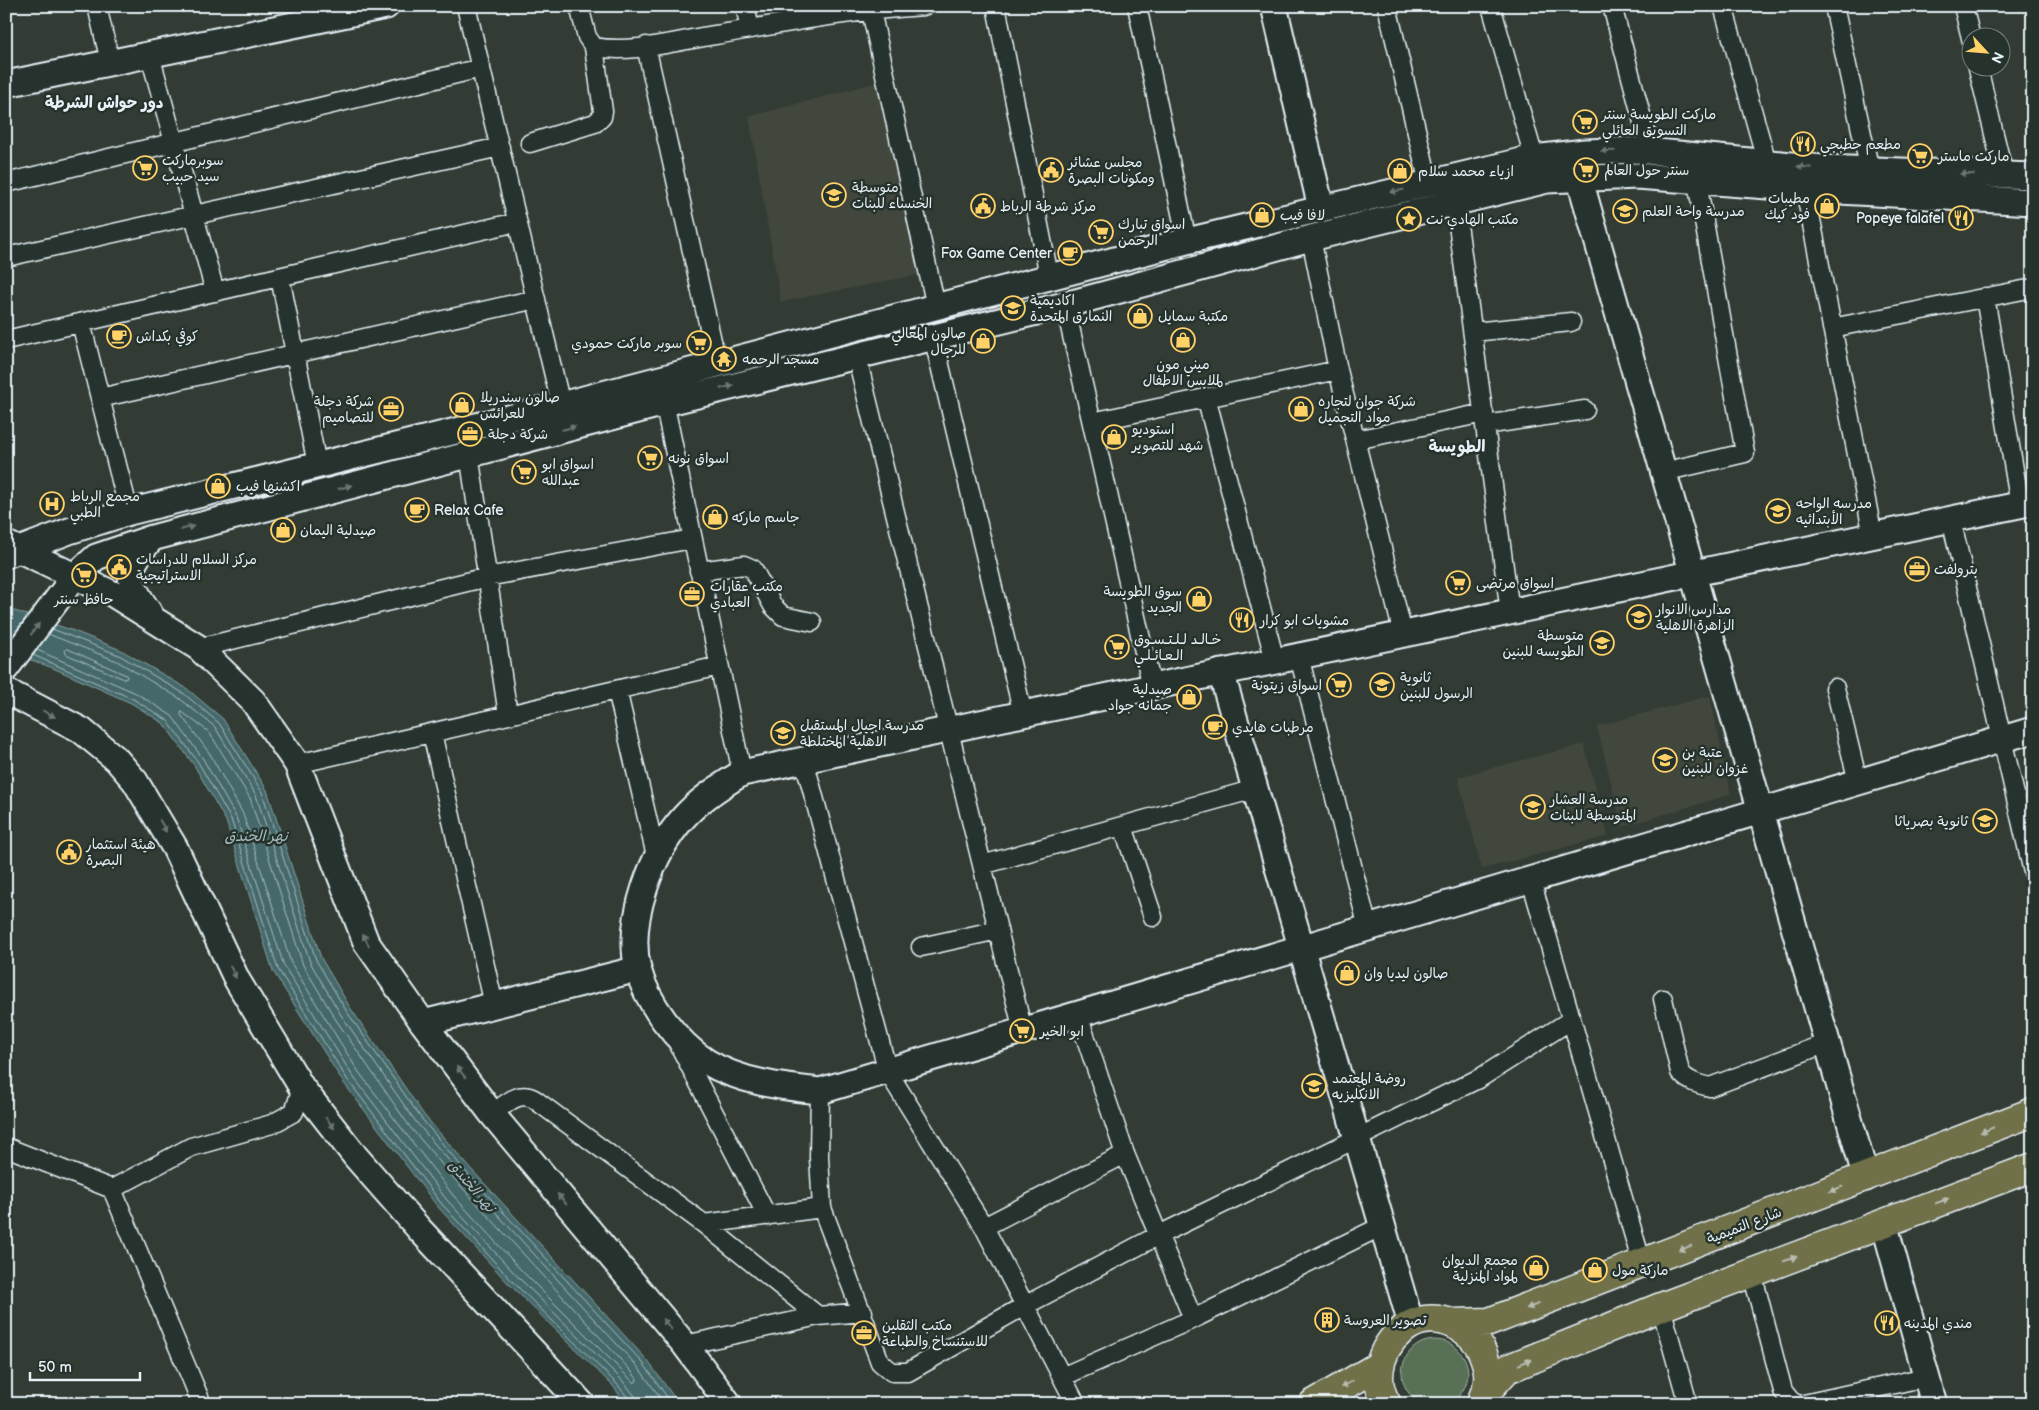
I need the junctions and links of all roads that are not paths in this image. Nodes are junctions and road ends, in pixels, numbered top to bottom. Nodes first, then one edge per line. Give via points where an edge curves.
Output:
1 (97, 6) edge
2 (386, 6) edge
3 (466, 6) edge
4 (579, 6) edge
5 (745, 6) edge
6 (924, 6) edge
7 (996, 6) edge
8 (1137, 6) edge
9 (1274, 6) edge
10 (1387, 6) edge
11 (1491, 6) edge
12 (1612, 6) edge
13 (1723, 6) edge
14 (1834, 6) edge
15 (1963, 6) edge
16 (871, 8) edge
17 (333, 11) edge
18 (1968, 28) edge
19 (750, 29) junction
20 (646, 46) junction
21 (594, 47) junction
22 (150, 55) junction
23 (110, 62) junction
24 (481, 68) junction
25 (1980, 78) edge
26 (6, 84) edge
27 (174, 142) junction
28 (530, 143) dead end
29 (500, 147) junction
30 (1644, 151) junction
31 (1534, 158) junction
32 (1767, 163) junction
33 (1870, 171) junction
34 (2004, 175) junction
35 (1637, 176) junction
36 (2033, 176) edge
37 (1579, 177) junction
38 (1697, 182) junction
39 (6, 183) edge
40 (1429, 184) junction
41 (1805, 190) junction
42 (1455, 202) junction
43 (2033, 202) edge
44 (1321, 208) junction
45 (194, 215) junction
46 (518, 222) junction
47 (1195, 238) junction
48 (1311, 238) junction
49 (6, 257) edge
50 (1210, 265) junction
51 (1049, 276) junction
52 (280, 277) junction
53 (2033, 288) edge
54 (215, 292) junction
55 (1985, 297) junction
56 (536, 298) junction
57 (1065, 305) junction
58 (936, 307) junction
59 (1571, 322) dead end
60 (81, 323) junction
61 (1832, 328) junction
62 (1473, 332) junction
63 (934, 336) junction
64 (6, 340) edge
65 (294, 354) junction
66 (856, 354) junction
67 (717, 363) junction
68 (1338, 370) junction
69 (659, 379) junction
70 (1206, 397) junction
71 (100, 398) junction
72 (665, 403) junction
73 (561, 404) junction
74 (1585, 410) dead end
75 (1484, 419) junction
76 (1092, 422) junction
77 (1356, 440) junction
78 (469, 454) junction
79 (317, 465) junction
80 (1663, 472) junction
81 (2026, 503) edge
82 (129, 512) junction
83 (1951, 519) junction
84 (1873, 536) junction
85 (152, 538) junction
86 (692, 539) junction
87 (10, 549) edge
88 (699, 571) junction
89 (1692, 574) junction
90 (74, 577) junction
91 (487, 577) junction
92 (1510, 612) junction
93 (154, 620) junction
94 (812, 622) dead end
95 (1403, 634) junction
96 (199, 648) junction
97 (1300, 656) junction
98 (1275, 661) junction
99 (9, 664) edge
100 (719, 666) junction
101 (1221, 672) junction
102 (1152, 687) junction
103 (1835, 688) dead end
104 (617, 690) junction
105 (6, 691) edge
106 (1023, 714) junction
107 (508, 715) junction
108 (948, 730) junction
109 (2033, 730) edge
110 (432, 733) junction
111 (2001, 739) junction
112 (804, 760) junction
113 (297, 764) junction
114 (742, 773) junction
115 (1858, 782) junction
116 (1256, 789) junction
117 (1761, 811) junction
118 (1124, 826) junction
119 (657, 860) junction
120 (982, 865) junction
121 (2033, 872) edge
122 (1531, 880) junction
123 (1153, 917) dead end
124 (1368, 928) junction
125 (998, 930) junction
126 (921, 947) dead end
127 (1302, 948) junction
128 (638, 968) junction
129 (1663, 999) dead end
130 (494, 1005) junction
131 (1078, 1015) junction
132 (1571, 1020) junction
133 (423, 1023) junction
134 (1023, 1031) junction
135 (672, 1032) junction
136 (1827, 1043) junction
137 (888, 1072) junction
138 (302, 1088) junction
139 (820, 1091) junction
140 (2033, 1112) edge
141 (492, 1114) junction
142 (1356, 1136) junction
143 (6, 1147) edge
144 (1125, 1154) junction
145 (2033, 1167) edge
146 (1866, 1178) junction
147 (112, 1189) junction
148 (822, 1208) junction
149 (767, 1216) junction
150 (1884, 1223) junction
151 (704, 1224) junction
152 (1382, 1226) junction
153 (984, 1227) junction
154 (1159, 1235) junction
155 (1642, 1264) junction
156 (1752, 1273) junction
157 (1024, 1306) junction
158 (1661, 1307) junction
159 (863, 1312) junction
160 (818, 1316) junction
161 (1193, 1319) junction
162 (1452, 1323) junction
163 (1411, 1324) junction
164 (685, 1345) junction
165 (1380, 1365) junction
166 (1064, 1376) junction
167 (1926, 1377) junction
168 (1483, 1397) edge
169 (202, 1404) edge
170 (582, 1404) edge
171 (729, 1404) edge
172 (1076, 1404) edge
173 (1313, 1404) edge
174 (1388, 1404) edge
175 (1688, 1404) edge
176 (1796, 1404) edge
177 (1804, 1404) edge
178 (1934, 1404) edge

1 - 23 street
2 - 17 main road
3 - 24 street
4 - 21 street via 587,37
5 - 19 street
6 - 16 street
7 - 51 street
8 - 47 street
9 - 44 main road
10 - 40 street
11 - 31 street
12 - 30 street
13 - 32 street
14 - 33 street
15 - 18 street
16 - 19 street
16 - 58 street
17 - 22 main road
19 - 20 street
20 - 21 street
20 - 67 street
21 - 28 street via 602,117 596,123
22 - 23 main road
22 - 27 street
23 - 26 main road
24 - 27 street
24 - 29 street
25 - 34 street
27 - 39 street
27 - 45 street
29 - 45 street
29 - 46 street
30 -> 31 main road via 1585,152
30 - 32 main road
30 - 35 main road
31 - 40 main road
33 -> 32 main road
34 -> 33 main road
34 - 36 main road
35 - 37 main road
35 - 38 main road
37 - 42 main road via 1547,180
37 - 80 main road
38 - 41 main road
38 - 80 street via 1745,453
40 -> 44 main road
41 - 43 main road
41 - 61 street
42 - 48 main road
42 - 62 street
44 - 47 main road
45 - 49 street
45 - 54 street
46 - 52 street
46 - 56 street
47 - 50 main road
47 - 51 main road
48 - 50 main road
48 - 68 street
50 - 57 main road
51 - 58 main road
52 - 54 street
52 - 65 street
53 - 55 street
54 - 60 street
55 - 61 street
55 - 81 street
56 - 65 street
56 - 73 street
57 - 63 main road
57 - 76 street
58 - 67 main road
59 - 62 street
60 - 64 street
60 - 71 street
61 - 84 street
62 - 75 street
63 - 66 main road
63 - 106 street
65 - 71 street
65 - 79 street
72 -> 66 main road
66 - 108 street
67 - 69 main road
68 - 70 street
68 - 77 street
69 - 72 street
69 - 73 main road
70 - 76 street
70 - 98 street
71 - 82 street
78 -> 72 main road
72 - 86 street
73 - 79 main road
74 - 75 street
75 - 77 street
75 - 92 street
76 - 102 street
77 - 95 street
85 -> 78 main road
78 - 91 street
79 - 82 main road
80 - 89 main road
81 - 83 main road
82 - 87 main road
83 - 84 main road
83 - 111 street
84 - 89 main road
85 - 90 main road via 96,556
85 - 93 main road via 132,567 131,585
86 - 88 street
86 - 91 street
87 - 90 main road
88 - 94 street via 744,565 754,570 773,606 783,616
88 - 100 street
89 - 92 main road
89 - 117 main road
90 - 93 main road via 113,594
99 -> 90 main road
91 - 96 street
91 - 107 street
92 - 95 main road
93 - 96 main road
95 - 97 main road
96 - 113 main road via 253,701
97 - 98 main road
97 - 124 street
98 - 101 main road
100 - 104 street
100 - 114 street
101 - 102 main road
101 - 116 main road
102 - 106 main road
103 - 115 street
104 - 107 street
104 - 119 street
105 -> 138 main road via 81,730 116,759 135,781 175,848 237,980
106 - 108 main road
107 - 110 street
108 - 112 main road
108 - 120 street
109 - 111 main road
110 - 113 street
110 - 130 street
111 - 115 main road
111 - 121 street
112 - 114 main road
112 - 137 street
133 -> 113 main road via 366,942
114 - 119 main road via 685,817
115 - 117 main road
116 - 118 street
116 - 127 main road
117 - 122 main road
117 - 136 main road
118 - 120 street
118 - 123 street
119 - 128 main road via 639,909
120 - 125 street
122 - 124 main road
122 - 132 street
124 - 127 main road
125 - 126 street
125 - 134 street
127 - 131 main road
127 - 142 main road
128 - 130 main road
128 - 135 main road via 651,1001
129 - 136 street via 1680,1072 1686,1080 1698,1084 1710,1087
130 - 133 main road
131 - 134 main road
131 - 144 street
132 - 142 street via 1480,1078
132 - 155 street
141 -> 133 main road
134 - 137 main road
135 - 139 main road via 707,1062 744,1077 781,1087
135 - 149 street
136 - 146 main road
137 - 139 main road
137 - 153 street
138 - 147 street via 294,1112 272,1124 191,1147
138 -> 170 main road via 356,1157 420,1230
139 - 148 street
140 -> 146 main road, شارع التميمية
141 - 151 street via 518,1096 529,1096
164 -> 141 main road
142 - 152 main road
142 - 154 street
143 - 147 street
144 - 153 street
144 - 154 street
150 -> 145 main road
146 -> 155 main road, شارع التميمية
147 - 169 street
148 - 149 street
148 - 159 street
149 - 151 street
156 -> 150 main road
150 - 167 main road
151 - 160 street
152 - 161 street
152 - 163 main road
153 - 157 street
154 - 157 street
154 - 161 street
155 -> 162 main road, شارع التميمية via 1489,1322
156 - 158 main road
156 - 176 street via 1783,1391
157 - 159 street via 908,1372 892,1372 880,1362
157 - 166 street
168 -> 158 main road via 1507,1369
158 - 175 street
159 - 160 street
160 - 164 street
161 - 166 street
162 - 163 main road, شارع التميمية via 1439,1320
162 - 168 main road via 1468,1332 1480,1346 1490,1376
163 - 165 main road via 1386,1348
164 - 171 main road
165 -> 173 main road
165 - 174 main road via 1379,1382
166 - 172 street
167 - 177 street
167 - 178 main road

